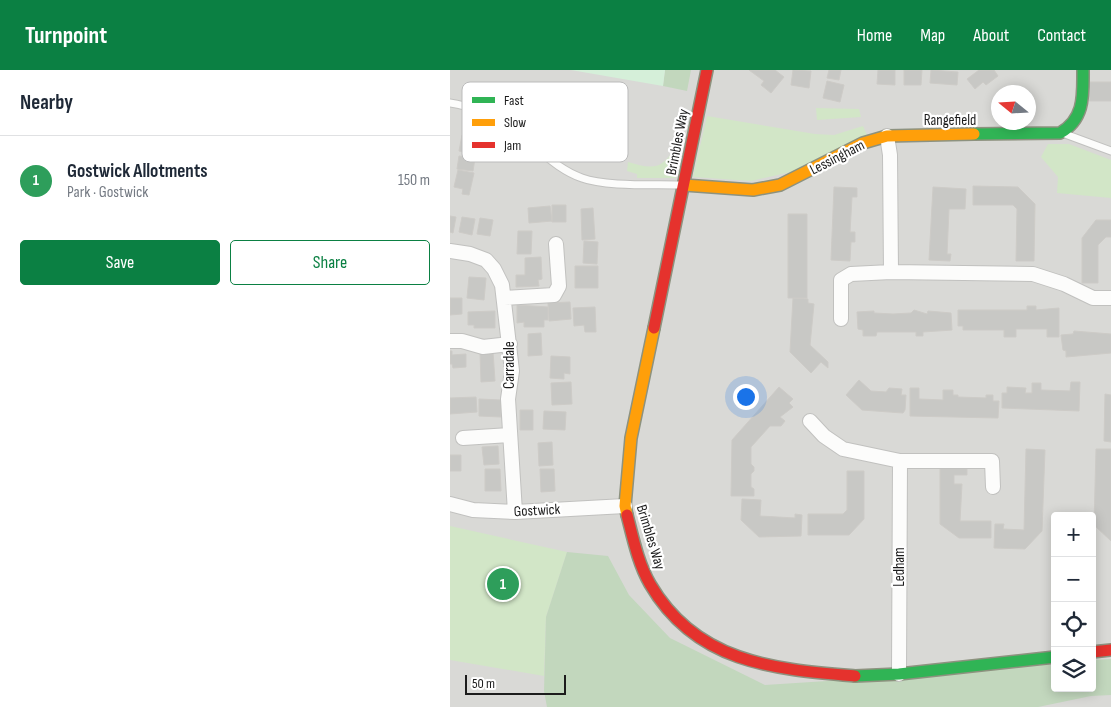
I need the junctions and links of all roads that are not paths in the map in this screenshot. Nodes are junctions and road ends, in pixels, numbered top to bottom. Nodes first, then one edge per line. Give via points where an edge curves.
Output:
1 (707, 70) edge
2 (1083, 70) edge
3 (1060, 133) junction
4 (887, 136) junction
5 (1111, 151) edge
6 (553, 162) edge
7 (684, 185) junction
8 (556, 244) dead end
9 (450, 251) edge
10 (891, 272) junction
11 (504, 298) junction
12 (1111, 298) edge
13 (840, 319) dead end
14 (450, 341) edge
15 (510, 344) junction
16 (810, 421) dead end
17 (510, 436) junction
18 (463, 438) dead end
19 (900, 461) junction
20 (993, 487) dead end
21 (450, 504) edge
22 (625, 506) junction
23 (515, 512) junction
24 (1111, 650) edge
25 (1096, 652) edge
26 (1051, 657) edge
27 (899, 674) junction

1 - 7 street, Brimbles Way
2 - 3 street via 1078,120 1071,129
3 - 4 street, Rangefield
3 - 5 lane
4 - 7 street, Lessingham via 863,143 780,185 753,190
4 - 10 street, Lessingham
6 - 7 lane via 583,179 641,185
7 - 22 street, Brimbles Way via 639,389
8 - 11 street via 559,286 554,295
9 - 11 street, Carradale via 486,260 494,269
10 - 12 street via 1033,274 1093,298
10 - 13 street via 851,274 841,280
11 - 15 street, Carradale
14 - 15 street via 482,347
15 - 17 street, Carradale
16 - 19 street via 843,449
17 - 18 street
17 - 23 street, Carradale
19 - 20 street via 992,461
19 - 27 street, Ledham
21 - 23 street, Gostwick via 473,510
22 - 23 street, Gostwick
22 - 27 street, Brimbles Way via 638,557 650,584 678,620 708,644 728,654 785,670 859,676
24 - 25 street
26 - 27 street, Brimbles Way

